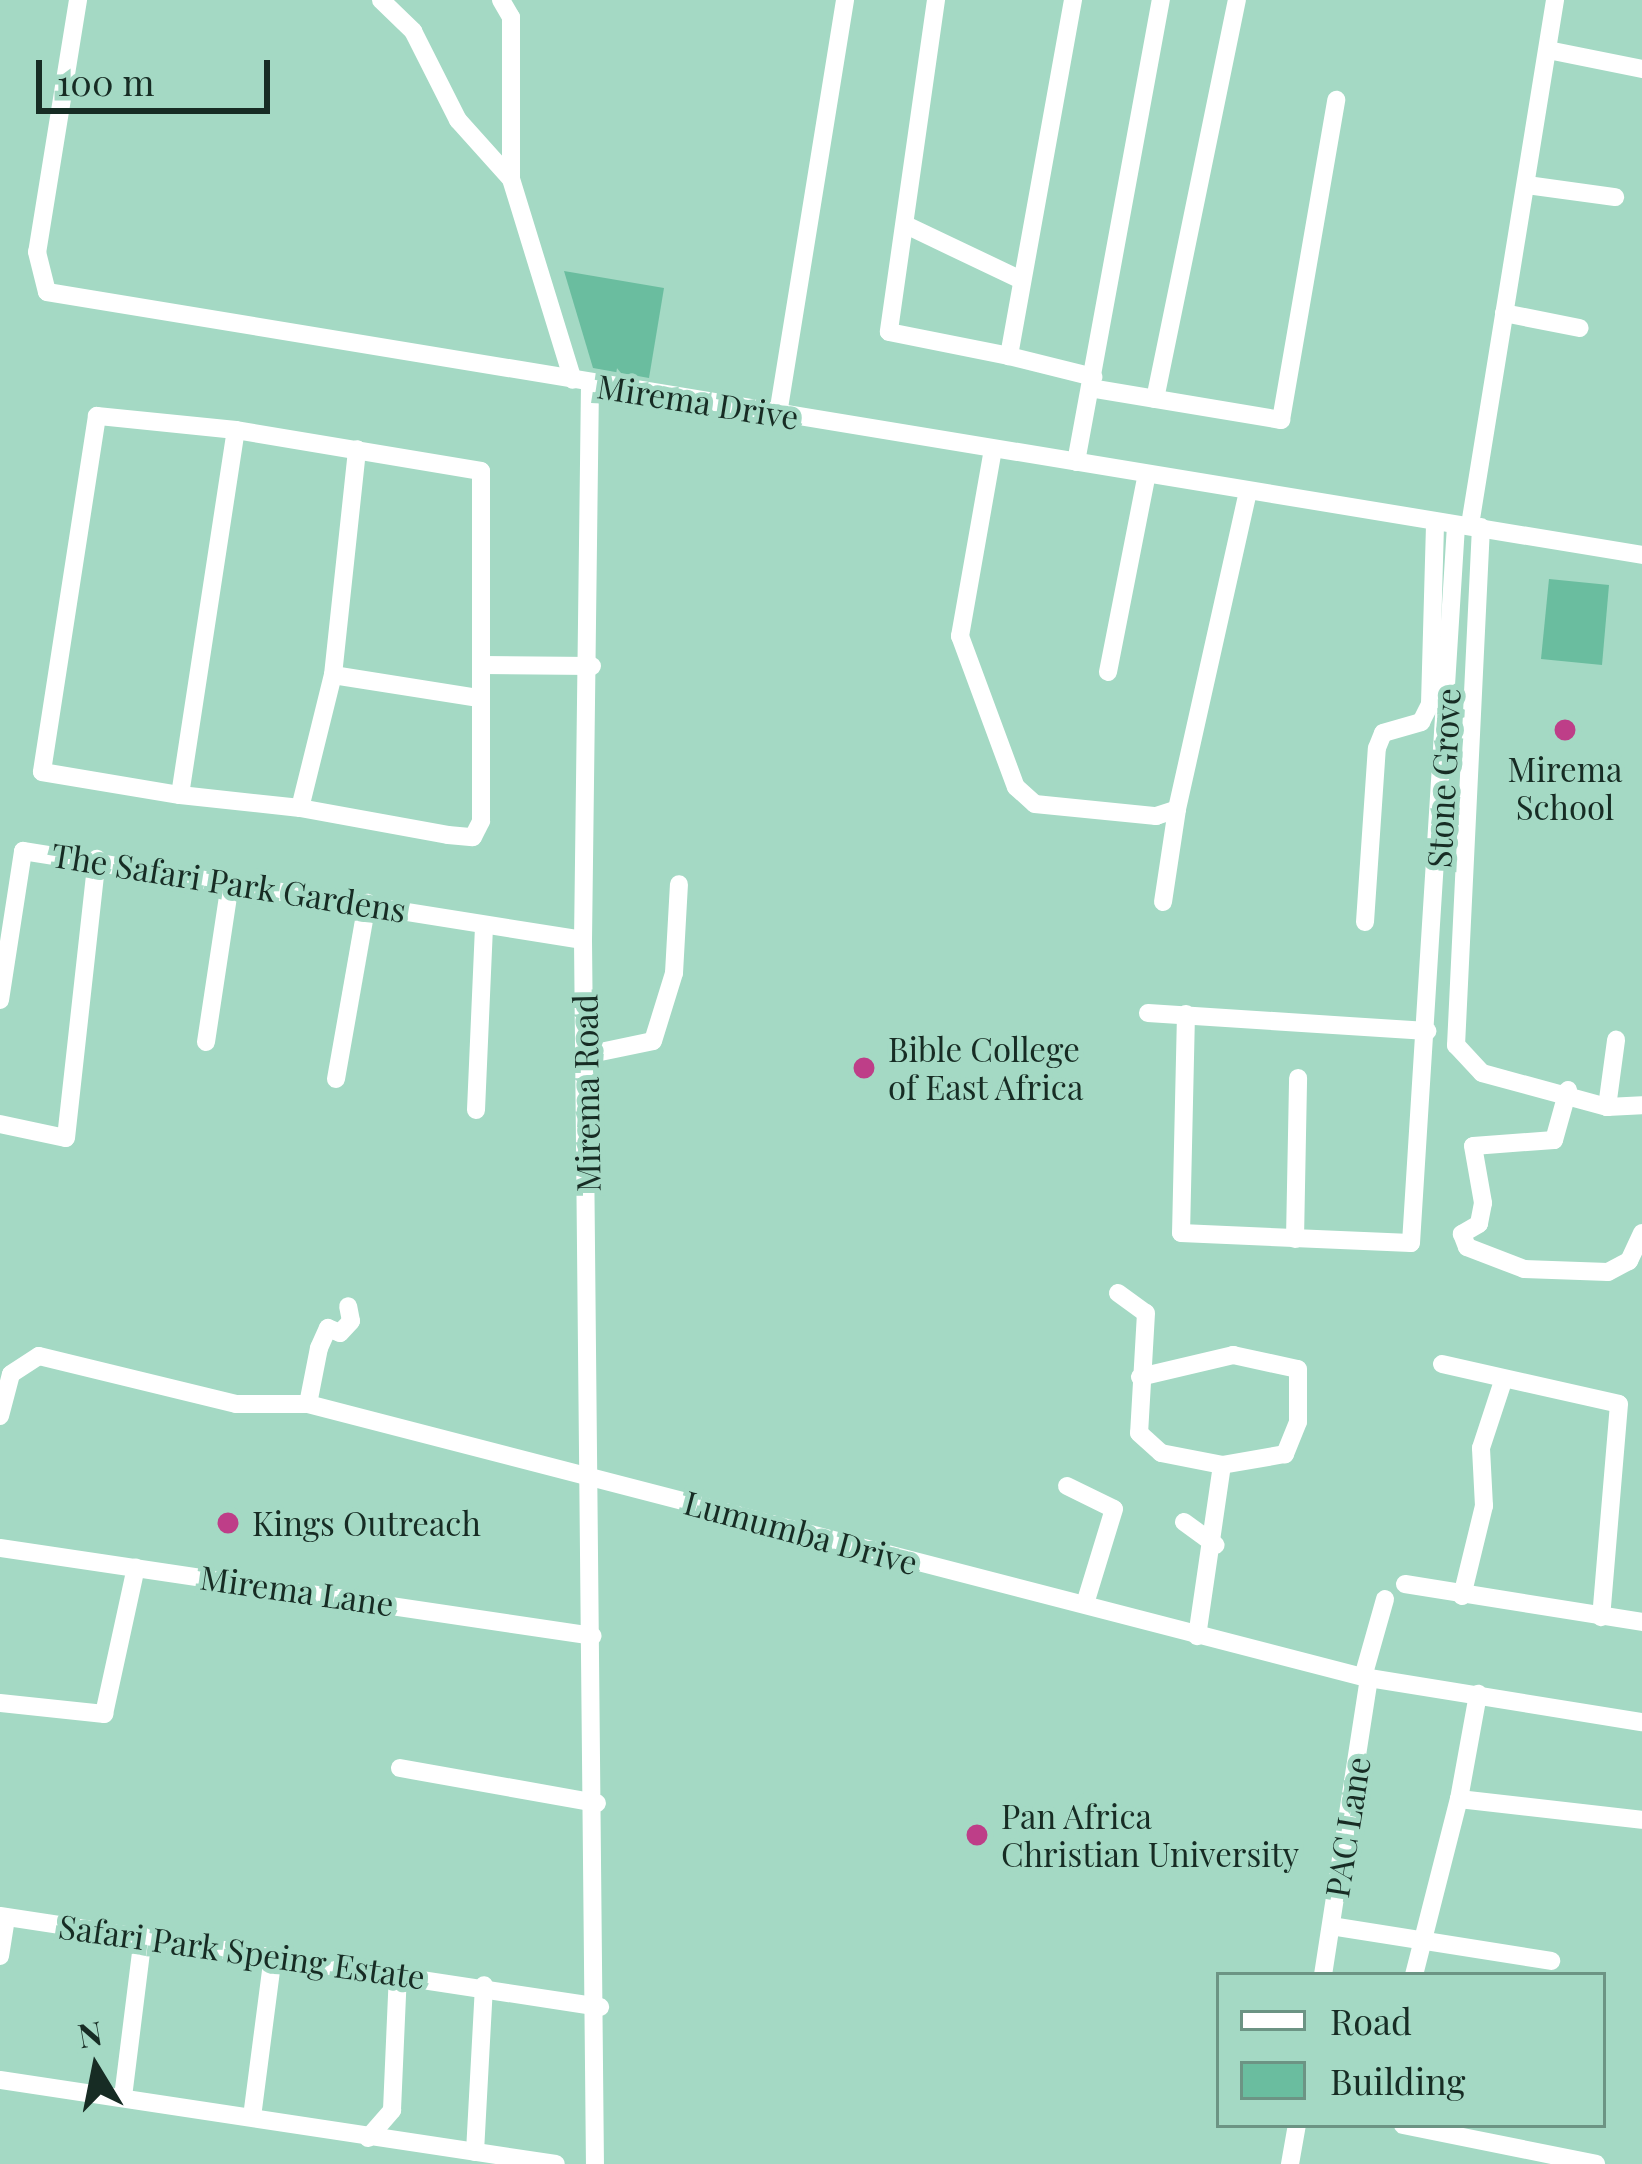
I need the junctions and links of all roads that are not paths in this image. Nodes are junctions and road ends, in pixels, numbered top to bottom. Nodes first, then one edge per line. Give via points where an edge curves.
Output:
1 (77, 0) edge
2 (501, 0) edge
3 (845, 0) edge
4 (936, 0) edge
5 (1073, 0) edge
6 (1161, 0) edge
7 (1238, 0) edge
8 (1556, 0) edge
9 (385, 2) edge
10 (1548, 50) junction
11 (1642, 69) edge
12 (1336, 100) dead end
13 (512, 178) junction
14 (1527, 184) junction
15 (1615, 197) dead end
16 (908, 226) junction
17 (1018, 279) junction
18 (1504, 313) junction
19 (1580, 328) dead end
20 (1009, 356) junction
21 (581, 382) junction
22 (1092, 382) junction
23 (1155, 399) junction
24 (778, 414) junction
25 (236, 430) junction
26 (357, 449) junction
27 (993, 449) junction
28 (1076, 462) junction
29 (1146, 478) junction
30 (1247, 496) junction
31 (1435, 522) junction
32 (1469, 526) junction
33 (1642, 555) edge
34 (482, 665) junction
35 (592, 666) junction
36 (1108, 672) dead end
37 (333, 675) junction
38 (479, 698) junction
39 (180, 794) junction
40 (301, 808) junction
41 (1177, 808) junction
42 (98, 859) junction
43 (230, 883) junction
44 (679, 884) dead end
45 (1163, 902) dead end
46 (367, 903) junction
47 (1365, 922) dead end
48 (484, 926) junction
49 (583, 940) junction
50 (0, 1000) edge
51 (1148, 1013) dead end
52 (1186, 1014) junction
53 (1427, 1031) junction
54 (1616, 1040) dead end
55 (206, 1042) dead end
56 (586, 1055) junction
57 (1298, 1078) dead end
58 (335, 1079) dead end
59 (1568, 1090) junction
60 (1642, 1105) edge
61 (1607, 1107) junction
62 (476, 1110) dead end
63 (0, 1124) edge
64 (1642, 1233) edge
65 (1295, 1239) junction
66 (1118, 1293) dead end
67 (348, 1306) dead end
68 (1442, 1364) dead end
69 (1140, 1377) junction
70 (1502, 1384) junction
71 (308, 1404) junction
72 (1618, 1405) junction
73 (1642, 1408) edge
74 (0, 1416) edge
75 (1222, 1465) junction
76 (595, 1477) junction
77 (1067, 1486) dead end
78 (1184, 1522) dead end
79 (1216, 1545) junction
80 (0, 1548) edge
81 (136, 1567) junction
82 (1405, 1584) dead end
83 (1462, 1596) junction
84 (1385, 1599) dead end
85 (1085, 1604) junction
86 (1601, 1617) junction
87 (1642, 1622) edge
88 (593, 1636) junction
89 (1197, 1636) junction
90 (1366, 1678) junction
91 (1478, 1694) junction
92 (0, 1703) edge
93 (1642, 1721) edge
94 (400, 1768) dead end
95 (1459, 1799) junction
96 (597, 1802) junction
97 (1642, 1820) edge
98 (3, 1917) edge
99 (1331, 1926) junction
100 (143, 1936) junction
101 (1419, 1942) junction
102 (273, 1955) junction
103 (0, 1956) edge
104 (1551, 1961) dead end
105 (398, 1972) junction
106 (1323, 1972) edge
107 (1414, 1972) edge
108 (484, 1984) junction
109 (600, 2006) junction
110 (0, 2080) edge
111 (123, 2098) junction
112 (252, 2117) junction
113 (1296, 2128) edge
114 (1418, 2128) edge
115 (368, 2138) junction
116 (475, 2152) junction
117 (556, 2164) edge
118 (595, 2164) edge
119 (1290, 2164) edge
120 (1596, 2164) edge

1 - 21 street, Mirema Drive via 38,252 47,292
2 - 13 street via 511,17
3 - 24 street
4 - 16 street
5 - 17 street
6 - 22 street
7 - 23 street
8 - 10 street
9 - 13 street, Mirema Road via 412,31 458,120
10 - 11 street
10 - 14 street
12 - 23 street via 1281,420
13 - 21 street, Mirema Road
14 - 15 street
14 - 18 street
16 - 17 street
16 - 20 street via 889,332
17 - 20 street
18 - 19 street
18 - 32 street
20 - 22 street
21 - 24 street, Mirema Drive
21 - 35 street, Mirema Road
22 - 23 street
22 - 28 street
24 - 27 street, Mirema Drive
25 - 26 street
25 - 39 street
25 - 39 street via 94,418 41,734 38,766 47,776
26 - 34 street via 481,471
26 - 37 street
27 - 28 street, Mirema Drive
27 - 41 street via 960,636 1016,787 1054,807 1156,816
28 - 29 street, Mirema Drive
29 - 30 street, Mirema Drive
29 - 36 street
30 - 31 street, Mirema Drive
30 - 41 street
31 - 32 street, Mirema Drive
31 - 47 street via 1430,704 1421,722 1383,733 1377,748
32 - 33 street, Mirema Drive
32 - 53 street, Stone Grove
32 - 59 street via 1456,1045 1472,1070
34 - 35 street
34 - 38 street
35 - 49 street, Mirema Road
37 - 38 street
37 - 40 street
38 - 40 street via 481,820 473,837
39 - 40 street
41 - 45 street
42 - 43 street, The Safari Park Gardens
42 - 50 street, The Safari Park Gardens via 23,851
42 - 63 street via 65,1138
43 - 46 street, The Safari Park Gardens
43 - 55 street
44 - 56 street via 674,973 653,1041
46 - 48 street, The Safari Park Gardens
46 - 58 street
48 - 49 street, The Safari Park Gardens
48 - 62 street
49 - 56 street, Mirema Road
51 - 52 street
52 - 53 street
52 - 65 street, Stone Grove via 1180,1232
53 - 65 street, Stone Grove via 1415,1239 1383,1246
54 - 61 street
56 - 76 street, Mirema Road
57 - 65 street
59 - 61 street
59 - 64 street via 1554,1140 1473,1146 1483,1203 1479,1224 1462,1234 1467,1247 1524,1269 1608,1272 1630,1261
60 - 61 street
66 - 69 street via 1146,1313
67 - 71 street via 351,1321 340,1333 328,1328 319,1348
68 - 70 street
69 - 75 street via 1134,1415 1146,1443
69 - 75 street via 1252,1354 1298,1369 1298,1422 1285,1454
70 - 72 street
70 - 83 street via 1481,1448 1484,1506
71 - 74 street, Lumumba Drive via 236,1404 39,1356 11,1374
71 - 76 street, Lumumba Drive
72 - 73 street
72 - 86 street
75 - 79 street
76 - 85 street, Lumumba Drive
76 - 88 street, Mirema Road
77 - 85 street via 1107,1497 1114,1509
78 - 79 street
79 - 89 street
80 - 81 street, Mirema Lane
81 - 88 street, Mirema Lane
81 - 92 street via 104,1714
82 - 83 street
83 - 86 street
84 - 90 street, PAC Lane
85 - 89 street, Lumumba Drive
86 - 87 street
88 - 96 street, Mirema Road
89 - 90 street, Lumumba Drive
90 - 91 street, Lumumba Drive
90 - 99 street, PAC Lane
91 - 93 street, Lumumba Drive
91 - 95 street
94 - 96 street
95 - 97 street
95 - 101 street
96 - 109 street, Mirema Road
98 - 100 street, Safari Park Speing Estate
98 - 103 street
99 - 101 street
99 - 106 street, PAC Lane
100 - 102 street, Safari Park Speing Estate
100 - 111 street
101 - 104 street
101 - 107 street
102 - 105 street, Safari Park Speing Estate
102 - 112 street
105 - 108 street, Safari Park Speing Estate
105 - 115 street via 392,2110
108 - 109 street, Safari Park Speing Estate
108 - 116 street
109 - 118 street, Mirema Road
110 - 111 street
111 - 112 street
112 - 115 street
113 - 119 street
114 - 120 street
115 - 116 street
116 - 117 street

